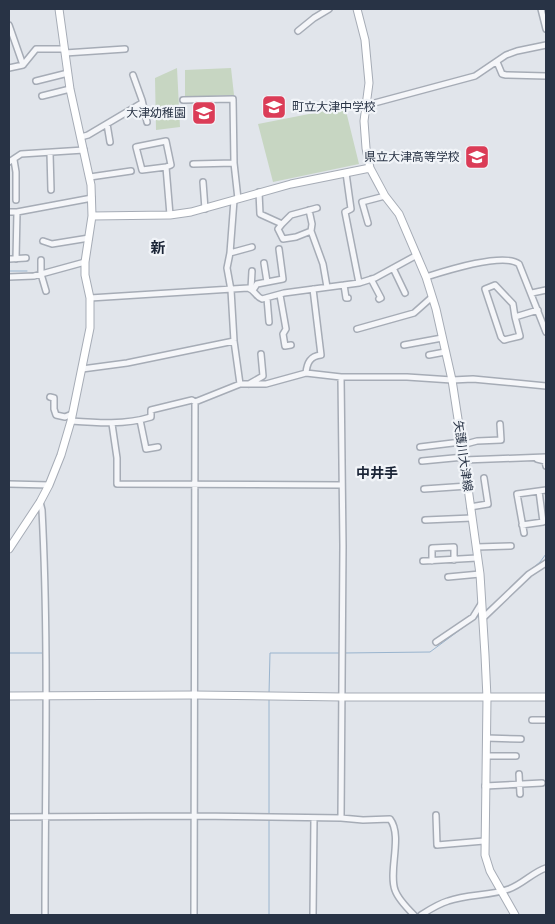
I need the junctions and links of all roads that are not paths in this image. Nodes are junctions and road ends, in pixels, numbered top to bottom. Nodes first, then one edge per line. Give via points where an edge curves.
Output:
1 (60, 9) edge
2 (328, 9) edge
3 (357, 9) edge
4 (541, 9) edge
5 (545, 15) edge
6 (9, 25) edge
7 (546, 28) edge
8 (298, 31) dead end
9 (546, 45) edge
10 (125, 49) dead end
11 (64, 51) junction
12 (497, 62) junction
13 (24, 65) junction
14 (9, 68) edge
15 (68, 73) junction
16 (133, 75) dead end
17 (546, 76) edge
18 (36, 81) dead end
19 (70, 89) junction
20 (42, 96) dead end
21 (183, 100) dead end
22 (142, 103) junction
23 (367, 105) junction
24 (147, 122) dead end
25 (107, 124) junction
26 (81, 137) junction
27 (110, 142) dead end
28 (84, 150) junction
29 (50, 153) junction
30 (11, 161) edge
31 (234, 163) junction
32 (193, 164) dead end
33 (166, 167) junction
34 (370, 168) junction
35 (131, 171) dead end
36 (346, 173) junction
37 (90, 177) junction
38 (203, 182) dead end
39 (51, 190) dead end
40 (259, 192) junction
41 (385, 196) junction
42 (92, 198) junction
43 (16, 200) dead end
44 (236, 200) junction
45 (317, 208) dead end
46 (205, 209) junction
47 (309, 210) junction
48 (9, 212) edge
49 (17, 212) junction
50 (170, 215) junction
51 (92, 216) junction
52 (368, 223) dead end
53 (282, 224) junction
54 (311, 231) junction
55 (89, 238) junction
56 (43, 241) dead end
57 (252, 247) dead end
58 (279, 249) dead end
59 (230, 254) junction
60 (417, 255) junction
61 (16, 258) junction
62 (26, 258) dead end
63 (9, 259) edge
64 (41, 260) dead end
65 (85, 262) junction
66 (264, 263) dead end
67 (392, 268) junction
68 (252, 271) dead end
69 (41, 274) junction
70 (9, 277) edge
71 (426, 277) junction
72 (371, 279) junction
73 (267, 282) junction
74 (359, 283) junction
75 (344, 285) junction
76 (327, 287) junction
77 (252, 289) junction
78 (231, 290) junction
79 (313, 290) junction
80 (546, 290) edge
81 (46, 291) dead end
82 (405, 293) dead end
83 (532, 293) junction
84 (280, 295) junction
85 (90, 298) junction
86 (267, 298) junction
87 (348, 298) dead end
88 (432, 298) junction
89 (379, 299) dead end
90 (538, 310) junction
91 (516, 317) junction
92 (269, 322) dead end
93 (357, 329) dead end
94 (546, 332) edge
95 (442, 338) junction
96 (234, 341) junction
97 (404, 345) dead end
98 (291, 346) dead end
99 (446, 352) junction
100 (262, 354) dead end
101 (429, 355) dead end
102 (82, 369) junction
103 (306, 373) junction
104 (341, 377) junction
105 (452, 380) junction
106 (240, 384) junction
107 (249, 384) junction
108 (546, 386) edge
109 (50, 397) dead end
110 (195, 402) junction
111 (72, 418) junction
112 (140, 420) junction
113 (112, 424) junction
114 (500, 424) dead end
115 (462, 443) junction
116 (158, 447) dead end
117 (420, 447) dead end
118 (546, 456) edge
119 (464, 459) junction
120 (522, 459) dead end
121 (422, 461) dead end
122 (546, 466) edge
123 (484, 478) dead end
124 (9, 484) edge
125 (195, 484) junction
126 (49, 485) junction
127 (342, 485) junction
128 (468, 486) junction
129 (424, 489) dead end
130 (546, 490) edge
131 (539, 491) junction
132 (40, 502) junction
133 (470, 507) junction
134 (472, 518) junction
135 (425, 520) dead end
136 (522, 525) junction
137 (524, 533) dead end
138 (511, 546) dead end
139 (476, 547) junction
140 (9, 549) edge
141 (477, 558) junction
142 (454, 560) junction
143 (423, 561) dead end
144 (432, 561) junction
145 (546, 563) edge
146 (480, 574) junction
147 (448, 577) dead end
148 (482, 604) junction
149 (483, 618) junction
150 (436, 642) dead end
151 (194, 695) junction
152 (9, 696) edge
153 (46, 696) junction
154 (342, 697) junction
155 (546, 697) edge
156 (487, 698) junction
157 (532, 720) dead end
158 (546, 720) edge
159 (486, 738) junction
160 (521, 739) dead end
161 (486, 756) junction
162 (516, 756) dead end
163 (519, 774) dead end
164 (542, 783) dead end
165 (520, 784) junction
166 (485, 786) junction
167 (520, 794) dead end
168 (436, 815) dead end
169 (195, 816) junction
170 (9, 817) edge
171 (45, 817) junction
172 (314, 818) junction
173 (341, 818) junction
174 (484, 841) junction
175 (546, 868) edge
176 (502, 891) junction
177 (431, 909) junction
178 (45, 915) edge
179 (194, 915) edge
180 (314, 915) edge
181 (414, 915) edge
182 (420, 915) edge
183 (434, 915) edge
184 (515, 915) edge

1 - 11 street
2 - 8 street
3 - 23 street, 矢護川大津線 via 365,40 369,84
4 - 5 street
5 - 7 street
6 - 13 street
9 - 12 street via 517,51
10 - 11 street
11 - 13 street via 36,49
11 - 15 street
12 - 17 street via 506,76
12 - 23 street via 475,76
13 - 14 street
15 - 18 street
15 - 19 street
16 - 22 street
19 - 20 street
19 - 26 street
21 - 31 street via 233,99
22 - 24 street
22 - 25 street
23 - 34 street, 矢護川大津線 via 364,121
25 - 26 street
25 - 27 street
26 - 28 street
28 - 29 street
28 - 37 street
29 - 30 street via 21,154
29 - 39 street
30 - 43 street via 16,172
31 - 32 street
31 - 44 street
33 - 33 street via 171,165 166,141 136,147 142,170
33 - 50 street
34 - 36 street
34 - 41 street, 矢護川大津線
35 - 37 street
36 - 40 street
36 - 74 street via 351,209 345,212
37 - 42 street
38 - 46 street
40 - 44 street
40 - 53 street via 260,214
41 - 52 street via 362,202
41 - 60 street, 矢護川大津線 via 399,214
42 - 49 street
42 - 51 street
44 - 46 street
44 - 59 street
45 - 47 street
46 - 50 street
47 - 53 street via 291,215
47 - 54 street
48 - 49 street
49 - 61 street
50 - 51 street
51 - 55 street
53 - 54 street via 278,229 283,238
54 - 76 street
55 - 56 street via 52,244
55 - 65 street
57 - 59 street
58 - 73 street via 283,279
59 - 78 street via 227,268
60 - 67 street
60 - 71 street, 矢護川大津線
61 - 62 street
61 - 63 street
64 - 69 street
65 - 69 street
65 - 85 street
66 - 73 street
67 - 72 street
67 - 82 street
68 - 77 street
69 - 70 street
69 - 81 street
71 - 83 street via 478,262 510,260 519,264
71 - 88 street, 矢護川大津線
72 - 74 street
72 - 89 street
73 - 77 street
74 - 75 street
75 - 76 street
75 - 87 street
76 - 79 street
77 - 78 street
77 - 86 street via 259,298
78 - 85 street
78 - 96 street
79 - 84 street
79 - 103 street via 321,355 309,360
80 - 83 street
83 - 90 street
84 - 86 street
84 - 98 street via 286,329 283,334 285,346
85 - 102 street via 90,328
86 - 92 street
88 - 93 street via 414,313
88 - 95 street, 矢護川大津線
90 - 91 street
90 - 94 street
91 - 91 street via 520,336 504,340 485,289 495,285 513,304
95 - 97 street
95 - 99 street, 矢護川大津線
96 - 102 street
96 - 106 street
99 - 101 street
99 - 105 street, 矢護川大津線
100 - 107 street via 262,376
102 - 111 street
103 - 104 street
103 - 107 street via 266,384
104 - 105 street
104 - 127 street
105 - 108 street
105 - 115 street, 矢護川大津線
106 - 107 street
106 - 110 street
109 - 111 street via 54,398 56,416
110 - 112 street via 192,400 151,410 151,417
110 - 125 street
111 - 113 street
111 - 126 street
112 - 113 street
112 - 116 street via 146,449
113 - 125 street via 118,458 118,484
114 - 115 street via 501,440
115 - 117 street
115 - 119 street, 矢護川大津線
118 - 119 street
119 - 121 street
119 - 128 street, 矢護川大津線
120 - 122 street via 542,459
123 - 133 street via 488,504
124 - 126 street
125 - 127 street
125 - 151 street
126 - 132 street
127 - 154 street
128 - 129 street
128 - 133 street, 矢護川大津線
130 - 131 street
131 - 136 street via 518,494
131 - 136 street via 543,522
132 - 140 street
132 - 153 street via 45,565
133 - 134 street, 矢護川大津線
134 - 135 street
134 - 139 street, 矢護川大津線
136 - 137 street
138 - 139 street
139 - 141 street, 矢護川大津線
141 - 142 street
141 - 146 street, 矢護川大津線
142 - 144 street
142 - 144 street via 454,547 432,548
143 - 144 street
145 - 149 street via 529,574
146 - 147 street
146 - 148 street, 矢護川大津線
148 - 149 street, 矢護川大津線
148 - 150 street via 473,617
149 - 156 street, 矢護川大津線
151 - 153 street
151 - 154 street
151 - 169 street
152 - 153 street
153 - 171 street
154 - 156 street
154 - 173 street
155 - 156 street
156 - 159 street, 矢護川大津線
157 - 158 street
159 - 160 street
159 - 161 street, 矢護川大津線
161 - 162 street
161 - 166 street, 矢護川大津線
163 - 165 street
164 - 165 street
165 - 166 street
165 - 167 street
166 - 174 street, 矢護川大津線
168 - 174 street via 437,845
169 - 171 street
169 - 172 street
169 - 179 street
170 - 171 street
171 - 178 street
172 - 173 street
172 - 180 street
173 - 181 street via 386,818 393,822 395,890
174 - 176 street, 矢護川大津線 via 487,864
175 - 176 street
176 - 177 street via 447,901
176 - 184 street, 矢護川大津線
177 - 182 street
177 - 183 street

